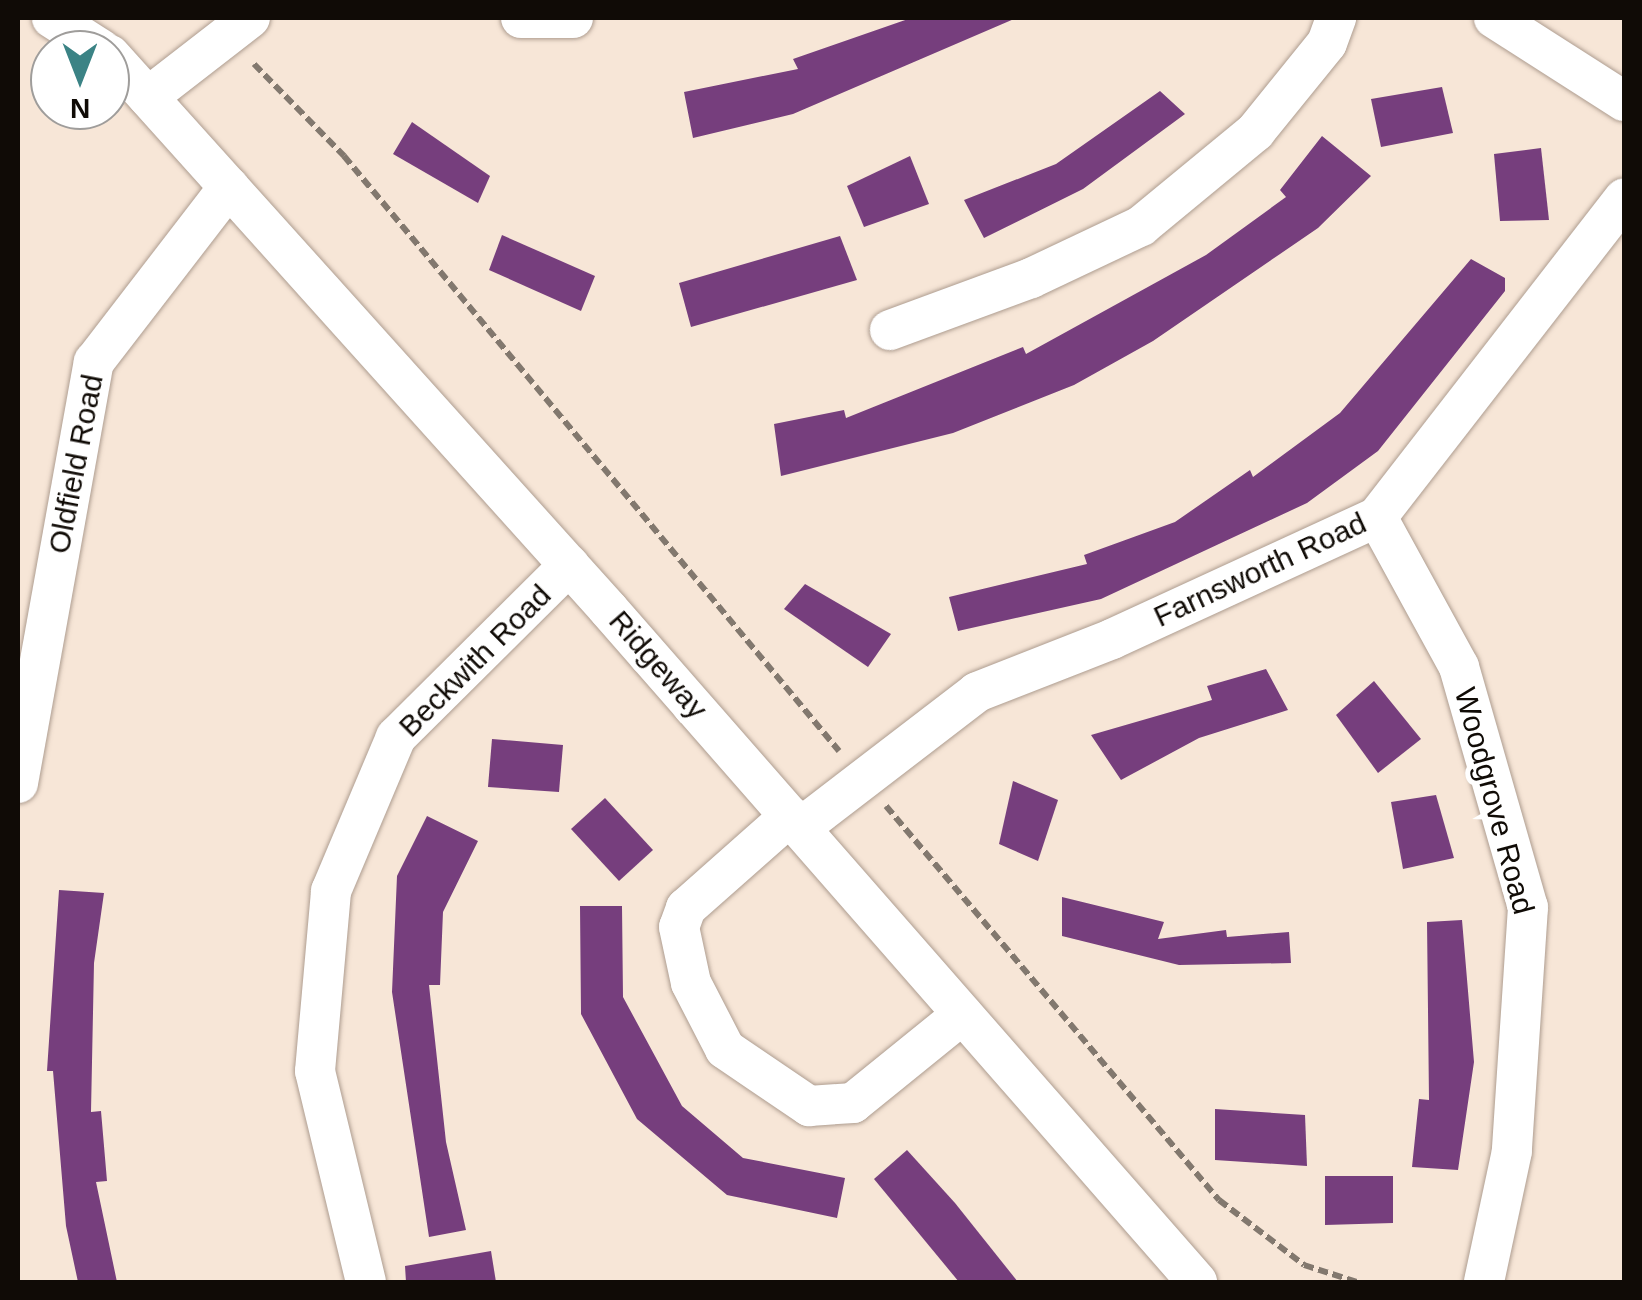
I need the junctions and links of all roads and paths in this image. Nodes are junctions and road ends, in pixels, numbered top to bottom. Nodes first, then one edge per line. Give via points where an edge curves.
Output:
1 (521, 18) edge
2 (573, 18) edge
3 (1336, 18) edge
4 (1494, 18) edge
5 (236, 26) edge
6 (130, 77) edge
7 (148, 97) junction
8 (1624, 101) edge
9 (229, 187) junction
10 (1624, 199) edge
11 (890, 330) dead end
12 (1378, 516) junction
13 (570, 565) junction
14 (862, 780) junction
15 (18, 782) edge
16 (795, 822) junction
17 (962, 1014) junction
18 (366, 1282) edge
19 (1198, 1282) edge
20 (1358, 1282) edge
21 (1484, 1282) edge

1 - 2 street
3 - 11 street via 1326,44 1255,132 1141,226 1031,278
4 - 8 street
5 - 7 street
5 - 14 path
6 - 7 street, Ridgeway
7 - 9 street, Ridgeway
9 - 13 street, Ridgeway
9 - 15 street, Oldfield Road via 94,362
10 - 12 street, Farnsworth Road
12 - 14 street, Farnsworth Road via 1112,639 978,692
12 - 21 street, Woodgrove Road via 1459,667 1528,907 1512,1152
13 - 16 street, Ridgeway
13 - 18 street, Beckwith Road via 396,737 331,891 315,1070
14 - 16 street, Farnsworth Road
14 - 20 path via 1219,1200 1304,1265
16 - 17 street, Ridgeway
16 - 17 street, Farnsworth Road via 686,908 678,927 691,983 724,1049 809,1106 853,1103
17 - 19 street, Ridgeway

